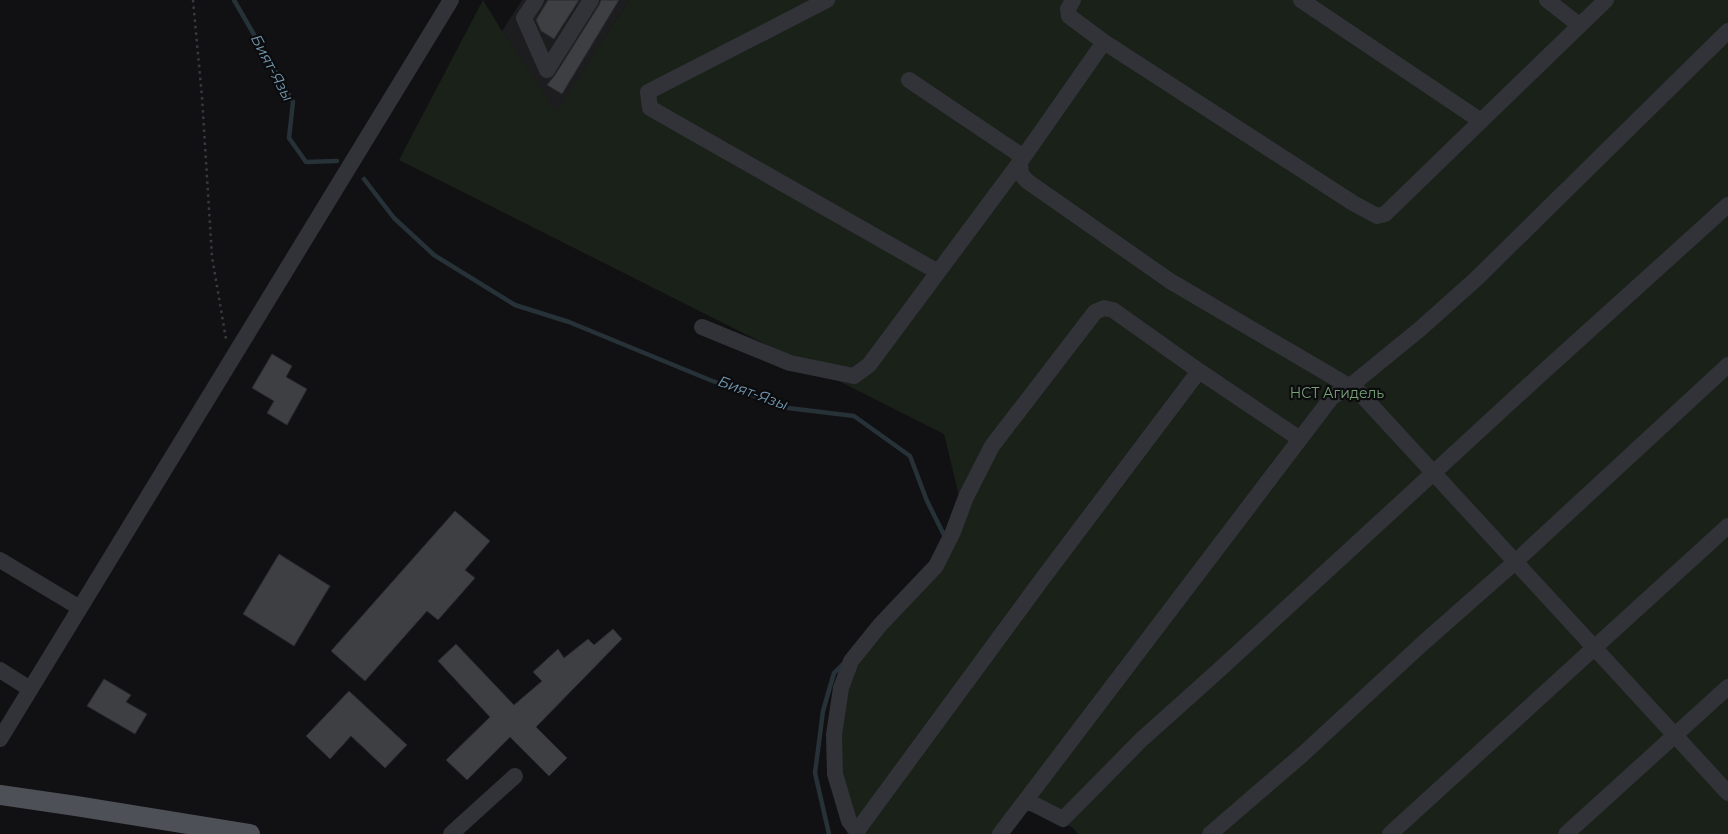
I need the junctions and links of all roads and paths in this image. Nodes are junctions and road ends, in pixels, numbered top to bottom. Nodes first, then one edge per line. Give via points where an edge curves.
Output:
1 (193, 0) edge
2 (451, 0) edge
3 (536, 0) edge
4 (591, 0) edge
5 (827, 0) edge
6 (1073, 0) edge
7 (1301, 0) edge
8 (1548, 0) edge
9 (1606, 0) edge
10 (1579, 26) junction
11 (1728, 32) edge
12 (1104, 42) junction
13 (909, 80) dead end
14 (1481, 121) junction
15 (1020, 162) junction
16 (1728, 205) edge
17 (938, 272) junction
18 (702, 327) dead end
19 (230, 362) junction
20 (1728, 365) edge
21 (1199, 371) junction
22 (1349, 387) junction
23 (1300, 439) junction
24 (1434, 473) junction
25 (1728, 526) edge
26 (0, 560) edge
27 (1516, 562) junction
28 (80, 608) junction
29 (1594, 647) junction
30 (0, 670) edge
31 (1728, 687) edge
32 (30, 689) junction
33 (1675, 736) junction
34 (0, 739) edge
35 (515, 776) dead end
36 (1728, 793) edge
37 (0, 795) edge
38 (1026, 800) junction
39 (857, 832) edge
40 (250, 834) edge
41 (451, 834) edge
42 (1000, 834) edge
43 (1210, 834) edge
44 (1390, 834) edge
45 (1566, 834) edge

1 - 19 path via 212,257
2 - 19 street
3 - 4 street via 524,18 547,70
5 - 17 street via 648,92 650,108
6 - 12 street via 1068,9 1069,16
7 - 14 street
8 - 10 street
9 - 10 street
10 - 14 street
11 - 22 street via 1476,280
12 - 14 street via 1378,216 1385,214
12 - 15 street
13 - 15 street via 1019,154
15 - 17 street
15 - 22 street via 1021,174 1027,181 1170,281
16 - 24 street
17 - 18 street via 869,365 854,376 790,363
19 - 28 street
20 - 27 street
21 - 23 street
21 - 39 street
21 - 39 street via 1113,310 1104,308 1095,312 992,446 936,566 851,661 841,688 834,735 835,774 849,821
22 - 23 street via 1332,397
22 - 24 street via 1359,392
23 - 38 street
24 - 27 street
24 - 38 street via 1142,739 1063,819
25 - 29 street
26 - 28 street
27 - 29 street
27 - 43 street
28 - 32 street
29 - 33 street
29 - 44 street
30 - 32 street
31 - 33 street
32 - 34 street
33 - 36 street
33 - 45 street
35 - 41 street
37 - 40 main road
38 - 42 street

